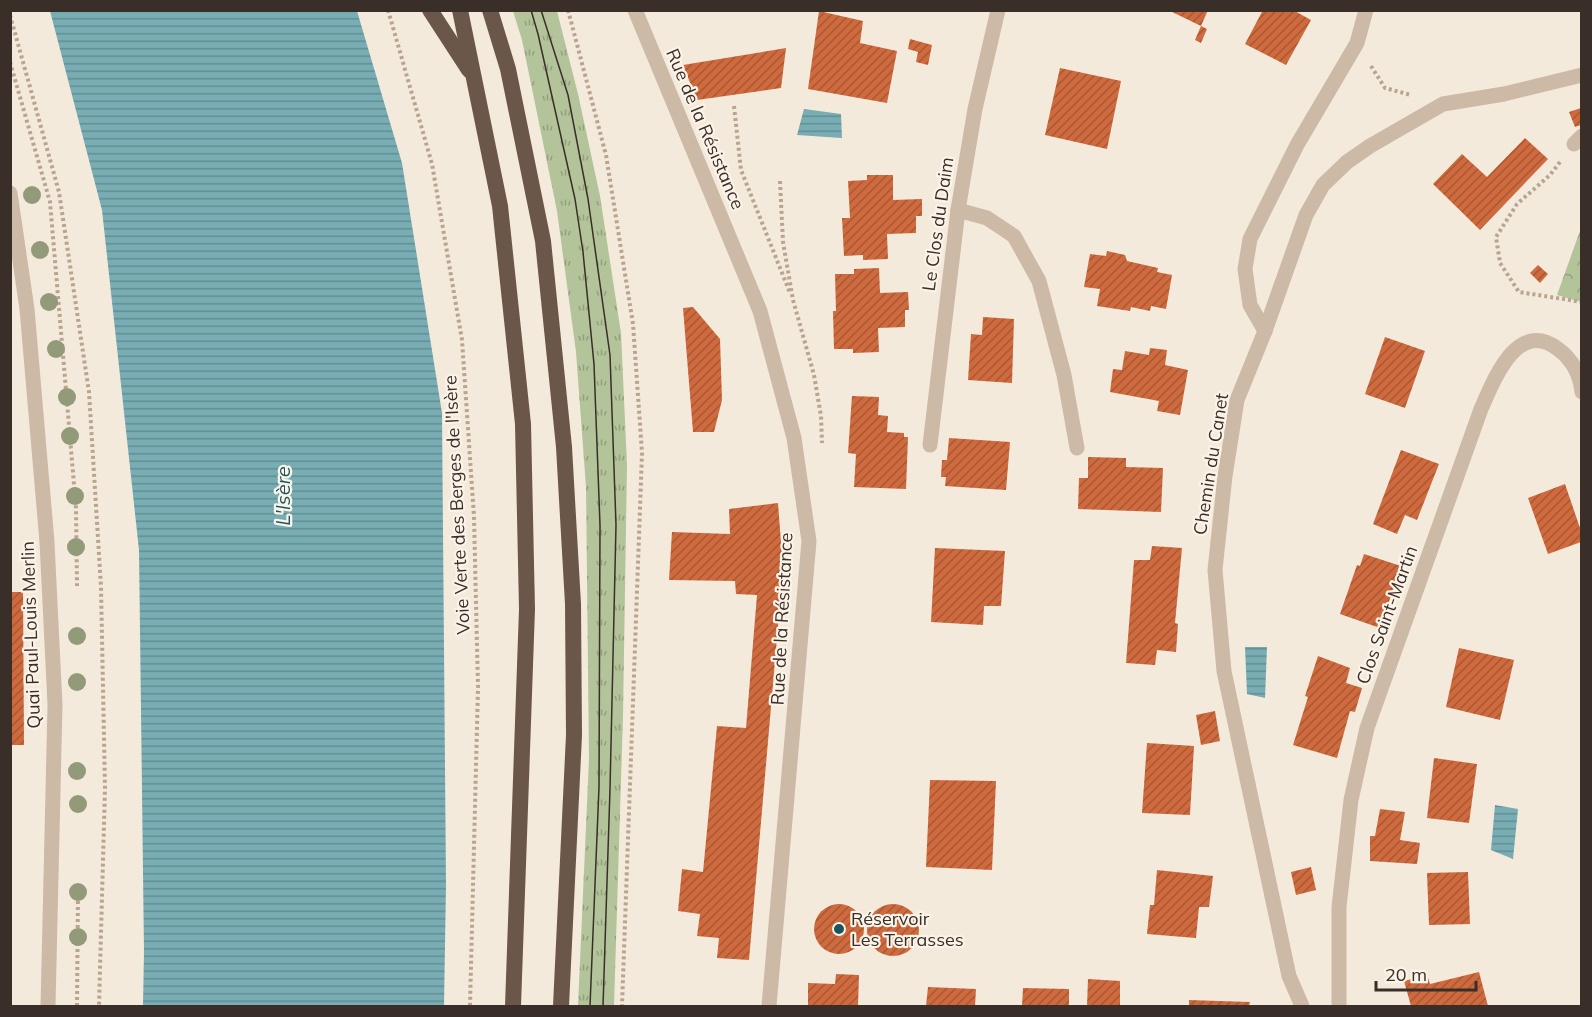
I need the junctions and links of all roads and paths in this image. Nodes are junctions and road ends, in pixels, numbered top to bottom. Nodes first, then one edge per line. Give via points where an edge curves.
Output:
1 (388, 10) edge
2 (430, 10) edge
3 (460, 10) edge
4 (490, 10) edge
5 (568, 10) edge
6 (635, 10) edge
7 (998, 10) edge
8 (1366, 10) edge
9 (10, 15) edge
10 (1357, 43) junction
11 (1581, 75) edge
12 (476, 81) junction
13 (1443, 104) junction
14 (734, 106) dead end
15 (1577, 140) edge
16 (780, 181) dead end
17 (10, 193) edge
18 (958, 210) junction
19 (793, 300) junction
20 (1581, 302) edge
21 (1265, 331) junction
22 (1581, 392) edge
23 (930, 445) dead end
24 (1077, 448) dead end
25 (822, 450) dead end
26 (48, 1006) edge
27 (99, 1006) edge
28 (470, 1006) edge
29 (513, 1006) edge
30 (561, 1006) edge
31 (622, 1006) edge
32 (769, 1006) edge
33 (1302, 1006) edge
34 (1339, 1006) edge

1 - 28 path, Voie Verte des Berges de l'Isère via 432,164 462,340 474,517 478,687
2 - 12 highway
3 - 12 highway
4 - 30 highway via 508,69 543,241 564,447 573,604 574,735
5 - 31 path via 610,177 633,324 642,453
6 - 32 street, Rue de la Résistance via 760,311 794,438 809,541
7 - 18 street, Le Clos du Daim via 975,109
8 - 10 street
9 - 27 path via 59,192 89,392 101,587 105,777
10 - 13 path via 1385,88
10 - 21 street via 1297,145 1250,239 1245,269 1250,306
11 - 13 street, Chemin du Canet
12 - 29 highway via 500,206 523,424 527,609
13 - 21 street, Chemin du Canet via 1370,146 1323,185 1306,215
14 - 19 path via 741,170
15 - 20 path via 1550,175 1517,204 1496,237 1500,263 1519,292
16 - 19 path via 783,242
17 - 26 street, Quai Paul-Louis Merlin via 27,309 47,542 55,705
18 - 23 street, Le Clos du Daim
18 - 24 street via 987,218 1014,236 1039,281 1064,375
19 - 25 path via 814,375
21 - 33 street, Chemin du Canet via 1237,400 1215,570 1224,671 1289,976
22 - 34 street, Clos Saint-Martin via 1570,358 1552,344 1534,339 1508,357 1481,409 1367,728 1351,800 1338,907

